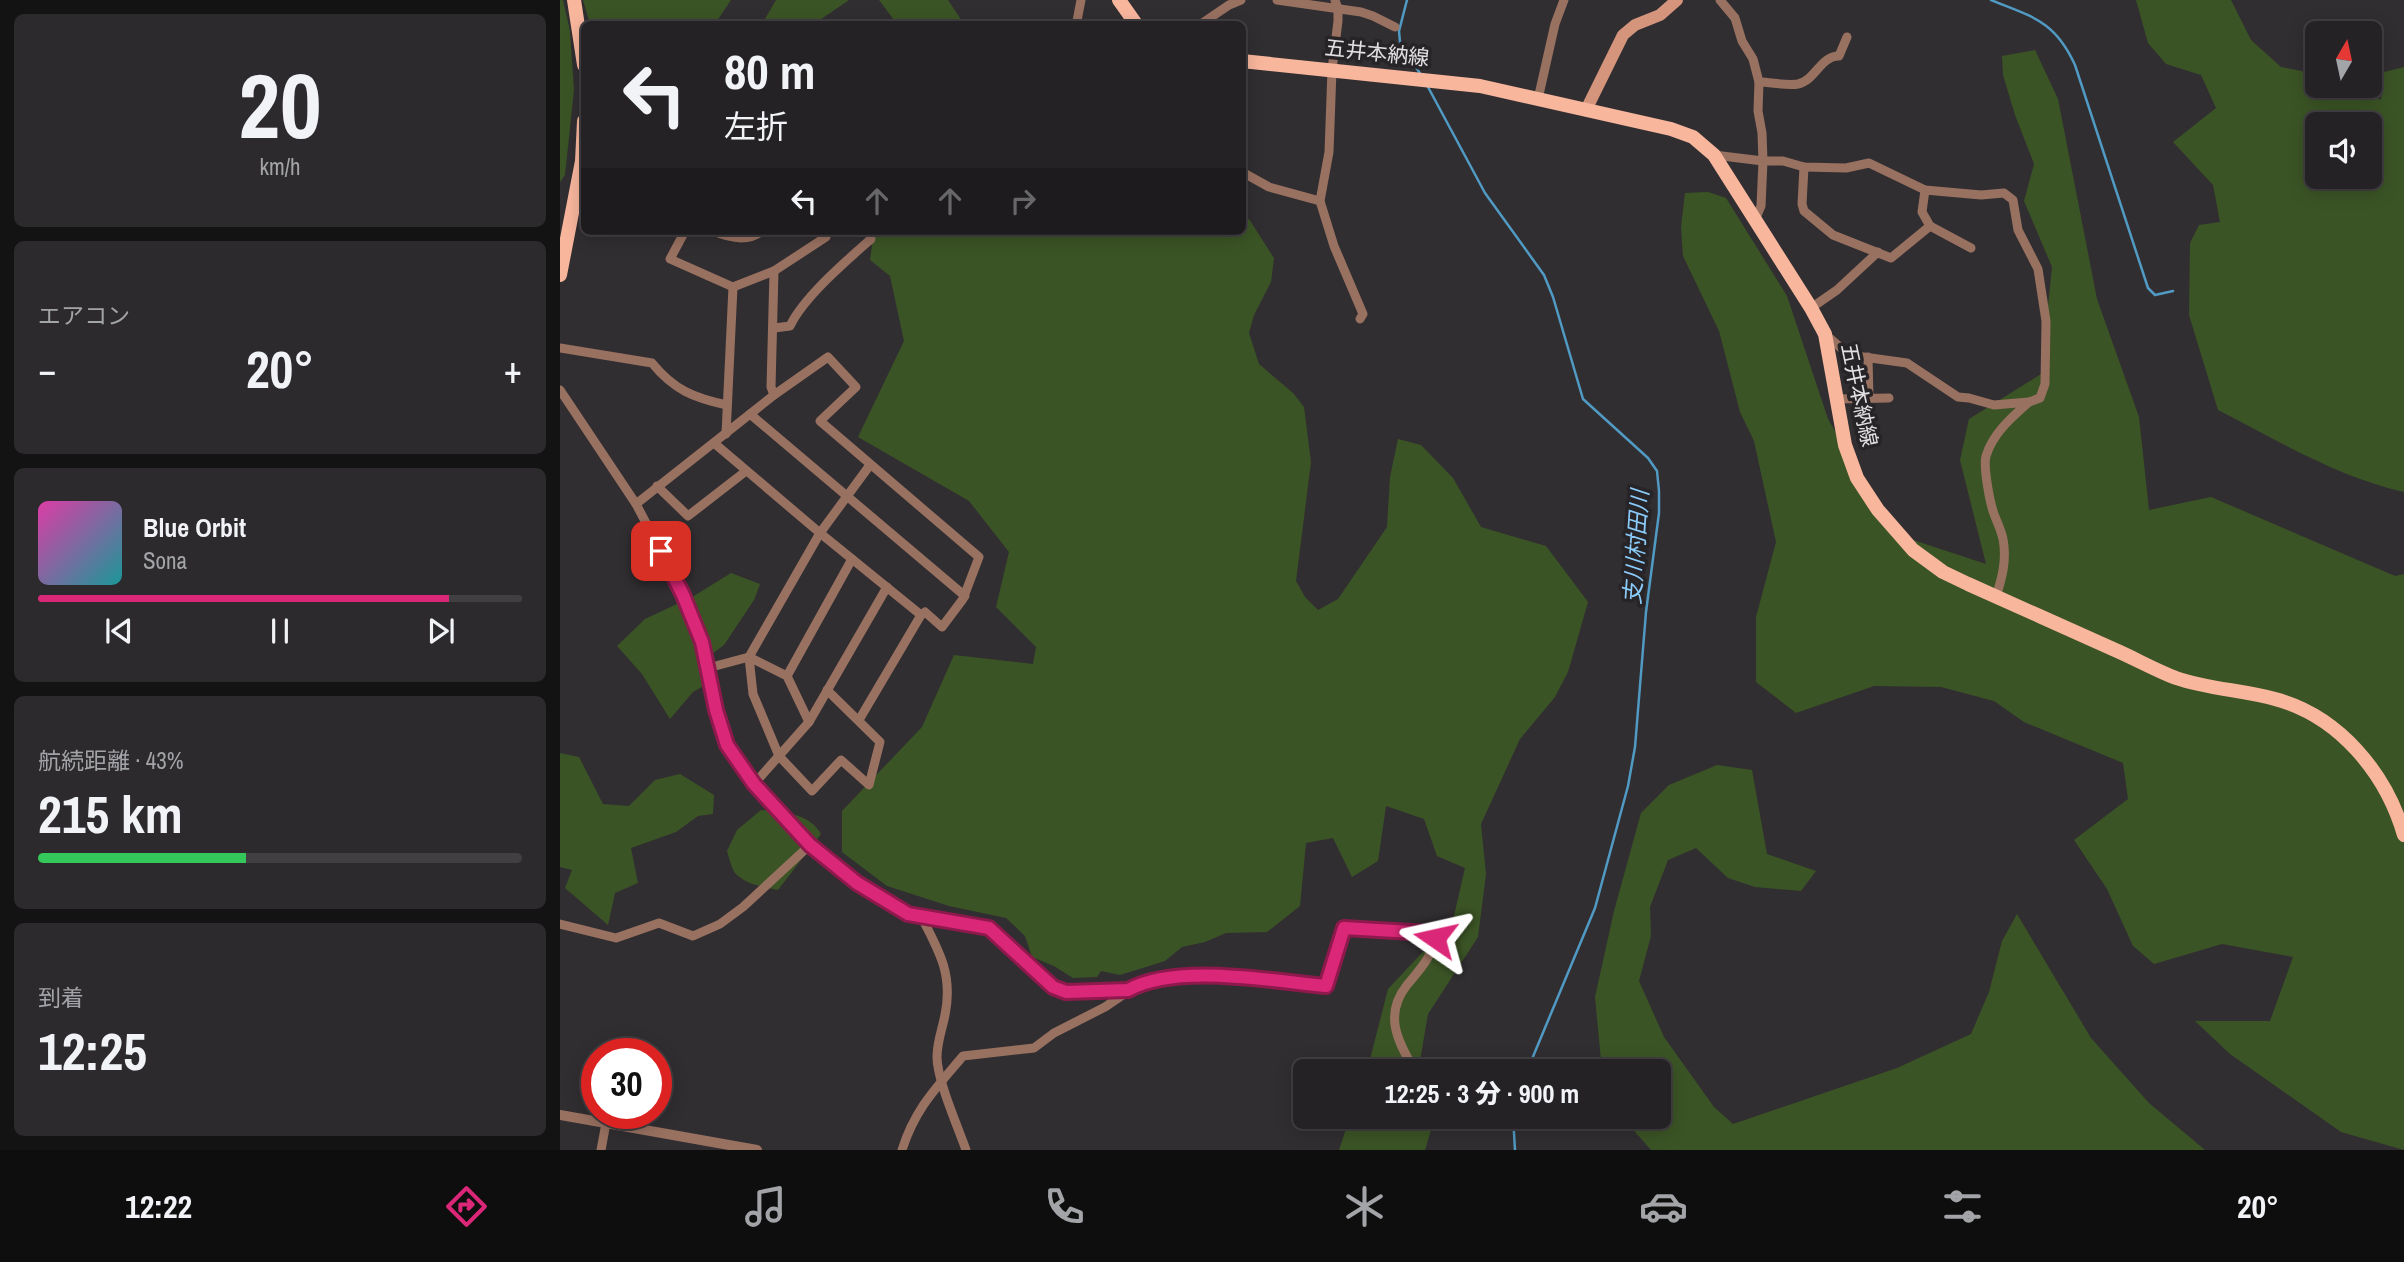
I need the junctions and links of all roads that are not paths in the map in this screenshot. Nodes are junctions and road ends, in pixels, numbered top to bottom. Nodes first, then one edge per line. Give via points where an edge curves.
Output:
1 (574, 0) edge
2 (1082, 0) edge
3 (1119, 0) edge
4 (1241, 0) edge
5 (1276, 0) edge
6 (1564, 0) edge
7 (1677, 0) edge
8 (1720, 0) edge
9 (1337, 5) edge
10 (1077, 21) dead end
11 (1134, 21) edge
12 (1205, 21) edge
13 (1395, 27) dead end
14 (1847, 37) dead end
15 (581, 46) edge
16 (1246, 61) edge
17 (1332, 70) junction
18 (1759, 82) junction
19 (1538, 99) junction
20 (1586, 110) junction
21 (1713, 155) junction
22 (1763, 161) junction
23 (581, 167) edge
24 (1804, 167) junction
25 (1246, 174) edge
26 (1925, 190) junction
27 (1320, 201) junction
28 (1755, 220) junction
29 (1930, 226) junction
30 (683, 235) edge
31 (724, 235) edge
32 (757, 235) edge
33 (823, 235) edge
34 (871, 239) dead end
35 (1971, 248) dead end
36 (1878, 252) junction
37 (774, 271) junction
38 (560, 275) edge
39 (733, 287) junction
40 (1811, 307) junction
41 (1360, 319) dead end
42 (774, 328) junction
43 (1825, 334) junction
44 (560, 348) edge
45 (1868, 357) junction
46 (560, 390) edge
47 (774, 395) junction
48 (1869, 398) junction
49 (1889, 398) dead end
50 (1836, 399) junction
51 (2029, 402) junction
52 (727, 405) junction
53 (750, 414) junction
54 (726, 434) junction
55 (714, 443) junction
56 (870, 465) junction
57 (746, 471) junction
58 (657, 485) junction
59 (846, 498) junction
60 (636, 504) junction
61 (820, 533) junction
62 (852, 559) junction
63 (887, 587) junction
64 (965, 596) junction
65 (1996, 597) junction
66 (921, 615) junction
67 (749, 657) junction
68 (708, 668) junction
69 (787, 676) junction
70 (827, 690) junction
71 (859, 720) junction
72 (809, 722) junction
73 (779, 756) junction
74 (754, 784) junction
75 (2404, 835) edge
76 (810, 845) junction
77 (922, 918) junction
78 (560, 924) edge
79 (1128, 990) junction
80 (1408, 1059) edge
81 (943, 1080) junction
82 (560, 1115) edge
83 (581, 1119) edge
84 (605, 1129) edge
85 (640, 1129) edge
86 (601, 1150) edge
87 (757, 1150) edge
88 (902, 1150) edge
89 (966, 1150) edge

1 - 15 main road
2 - 10 street
3 - 11 main road
4 - 12 street
5 - 9 street
6 - 19 street
7 - 20 main road via 1623,35
8 - 18 street via 1735,18
9 - 13 street
9 - 17 street
14 - 18 street via 1839,56 1828,58 1804,82
16 - 17 main road, 五井本納線
17 - 19 main road, 五井本納線 via 1455,82
17 - 27 street via 1329,152
18 - 22 street
19 - 20 main road, 五井本納線
20 - 21 main road, 五井本納線 via 1684,133
21 - 22 street
21 - 28 main road, 五井本納線
22 - 24 street
22 - 28 street via 1761,206
23 - 38 main road
24 - 26 street via 1846,168 1869,163
24 - 36 street via 1804,211 1833,235
25 - 27 street via 1269,187
26 - 29 street via 1922,212
26 - 51 street via 1999,192 2013,200 2018,230 2038,269 2046,321 2045,384 2040,398
27 - 41 street via 1363,314
28 - 40 main road, 五井本納線
29 - 35 street
29 - 36 street via 1891,258
30 - 39 street via 670,259
31 - 32 street
33 - 37 street
34 - 42 street via 790,326
36 - 40 street
37 - 39 street
37 - 42 street
39 - 52 street
40 - 43 main road, 五井本納線
42 - 47 street
43 - 45 street via 1849,355
43 - 50 main road, 五井本納線
44 - 52 street via 652,363 665,380 681,390
45 - 48 street
45 - 51 street via 1907,363 1958,397 1994,405
46 - 60 street
47 - 53 street
47 - 56 street via 828,357 856,387 820,421
48 - 49 street
48 - 50 street
50 - 65 main road, 五井本納線 via 1857,478 1878,510 1927,561
51 - 65 street via 2004,424 1984,465 2003,538 2002,578
52 - 54 street
53 - 54 street
53 - 59 street
54 - 55 street
55 - 57 street
55 - 58 street
56 - 59 street
56 - 64 street via 979,557
57 - 58 street via 688,516
57 - 61 street
58 - 60 street
59 - 61 street
59 - 64 street
60 - 68 street via 692,616
61 - 62 street
61 - 67 street
62 - 63 street
62 - 69 street
63 - 66 street
63 - 70 street
64 - 66 street via 942,627 925,612
65 - 75 main road, 五井本納線 via 2178,678 2271,698 2308,712 2354,746 2374,770
66 - 71 street
67 - 68 street
67 - 69 street
67 - 73 street via 753,694
68 - 74 street via 727,745
69 - 72 street
70 - 71 street
70 - 72 street
71 - 73 street via 880,742 869,785 841,760 812,791
72 - 73 street
73 - 74 street
74 - 76 street
76 - 77 street via 857,883
76 - 78 street via 743,907 693,936 659,923 616,938
77 - 79 street via 989,928 1053,987 1066,992
77 - 81 street via 944,965 949,989 938,1041
79 - 80 street via 1170,977 1326,986 1344,928 1429,933 1435,938 1432,952 1394,1006 1395,1030
79 - 81 street via 1034,1048 963,1056
81 - 88 street via 919,1109
81 - 89 street
82 - 83 street
84 - 86 street
85 - 87 street

